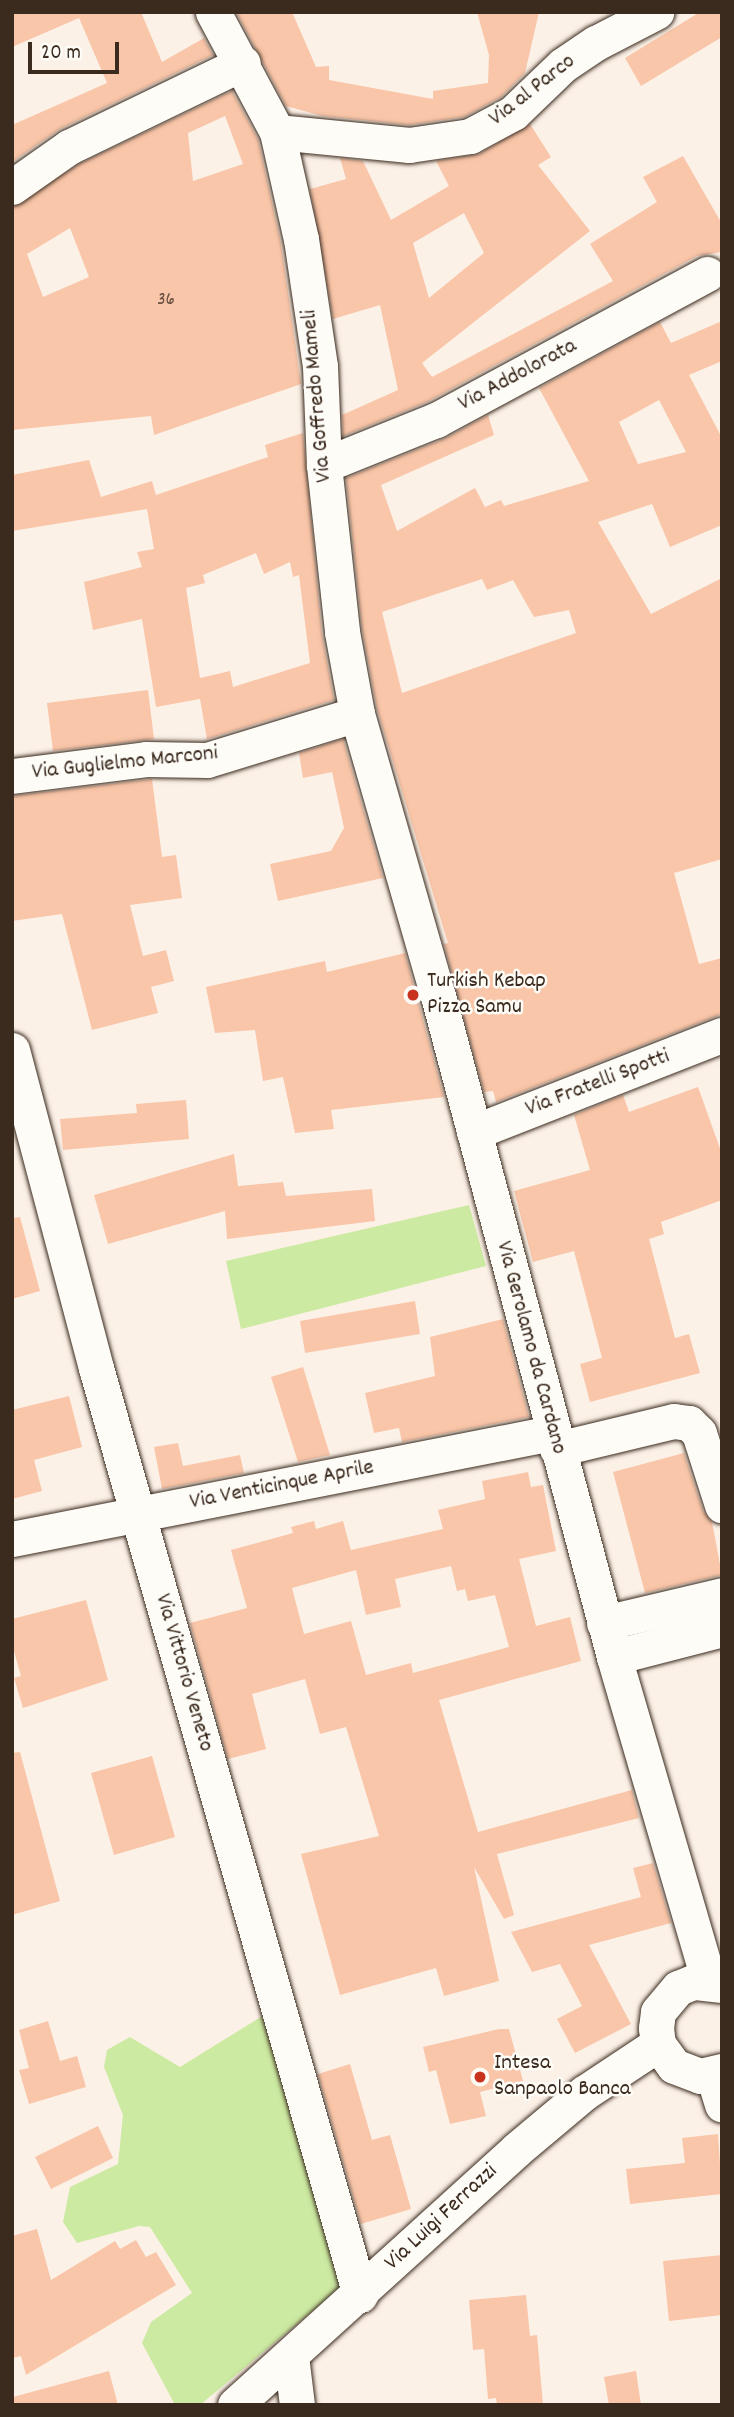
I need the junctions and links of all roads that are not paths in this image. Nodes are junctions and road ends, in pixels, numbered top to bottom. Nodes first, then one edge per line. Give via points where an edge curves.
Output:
1 (213, 12) edge
2 (656, 12) edge
3 (243, 63) junction
4 (277, 132) junction
5 (12, 187) edge
6 (707, 274) dead end
7 (324, 464) junction
8 (357, 714) junction
9 (12, 776) edge
10 (722, 1035) edge
11 (12, 1050) edge
12 (474, 1132) junction
13 (554, 1441) junction
14 (722, 1504) edge
15 (138, 1514) junction
16 (12, 1539) edge
17 (722, 1595) edge
18 (604, 1623) junction
19 (722, 1629) edge
20 (614, 1657) junction
21 (715, 1983) edge
22 (658, 2044) junction
23 (719, 2084) edge
24 (360, 2295) junction
25 (291, 2356) junction
26 (235, 2405) edge
27 (297, 2405) edge

1 - 3 street, Via Goffredo Mameli
2 - 4 street, Via al Parco via 596,43 564,65 513,113 470,136 409,145
3 - 4 street, Via Goffredo Mameli
3 - 5 street via 69,147
4 - 7 street, Via Goffredo Mameli via 301,239 320,366
6 - 7 street, Via Addolorata via 436,420
7 - 8 street, Via Goffredo Mameli via 342,632
8 - 9 street, Via Guglielmo Marconi via 206,760 146,758
8 - 12 street, Via Gerolamo da Cardano
10 - 12 street, Via Fratelli Spotti
11 - 15 street, Via Vittorio Veneto
12 - 13 street, Via Gerolamo da Cardano
13 - 14 street, Via Venticinque Aprile via 674,1421 689,1423 699,1433
13 - 15 street, Via Venticinque Aprile
13 - 18 street, Via Gerolamo da Cardano
15 - 16 street, Via Venticinque Aprile
15 - 24 street, Via Vittorio Veneto
17 - 18 street
18 - 20 street, Via Gerolamo da Cardano
19 - 20 street
20 - 21 street, Via Gerolamo da Cardano
21 - 22 street via 678,1988 666,1998 656,2028
22 - 23 street via 664,2056 687,2073
22 - 24 street, Via Luigi Ferrazzi via 584,2092
24 - 25 street, Via Luigi Ferrazzi
25 - 26 street, Via Luigi Ferrazzi
25 - 27 street

